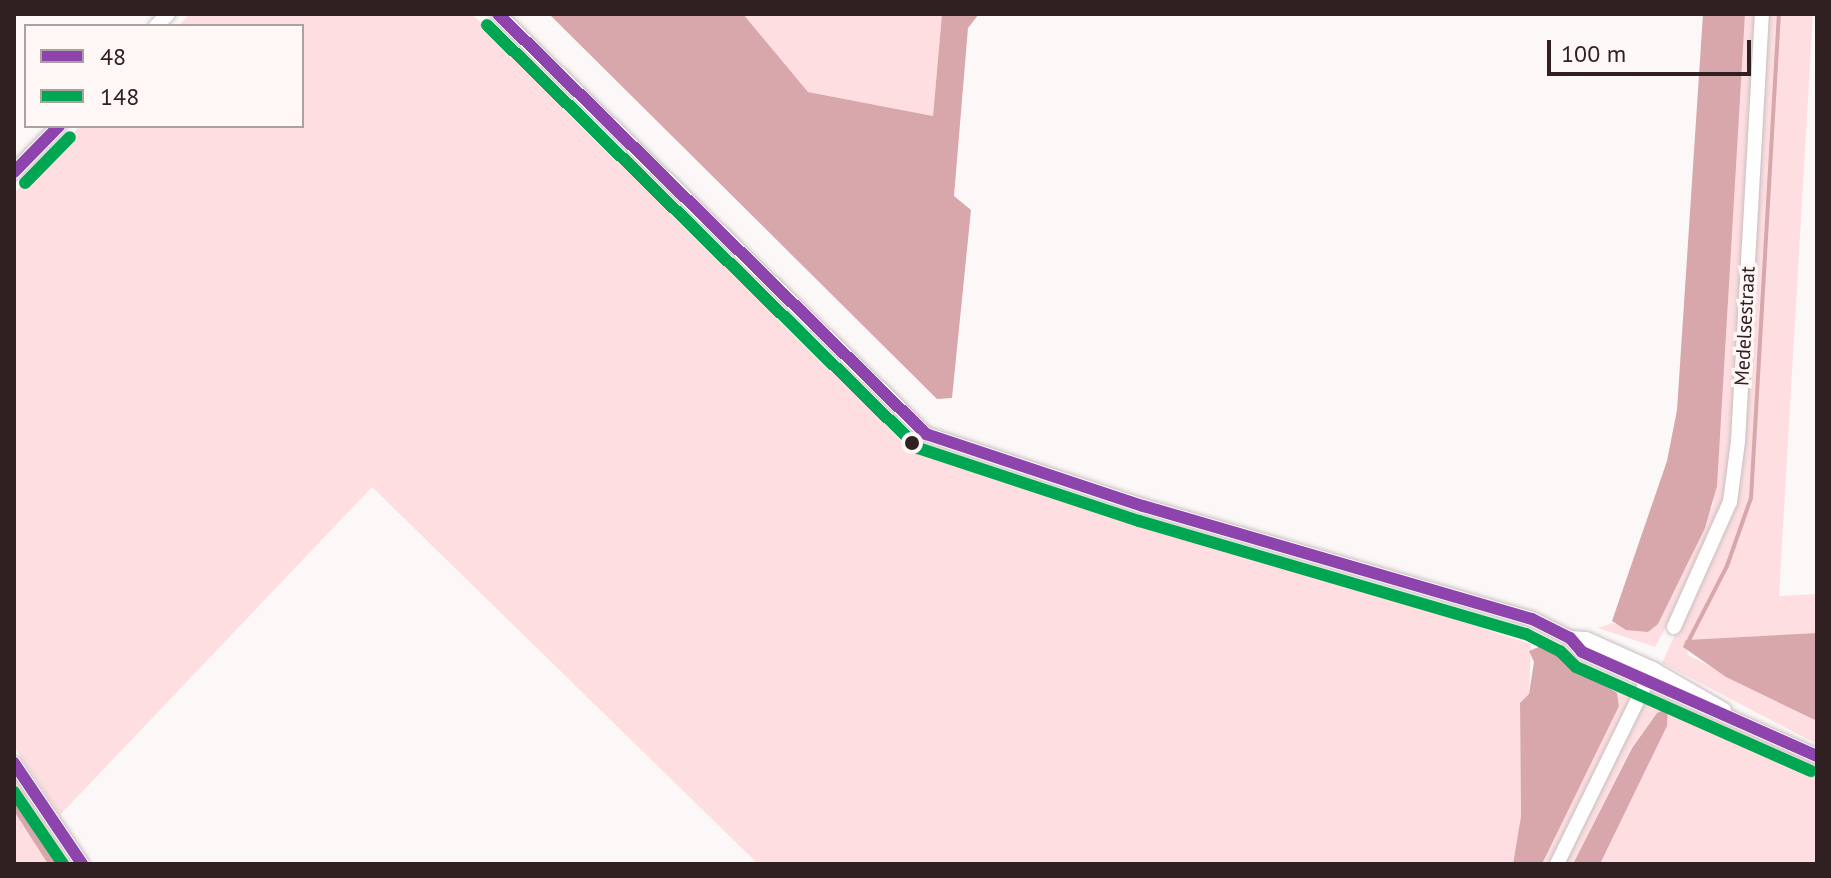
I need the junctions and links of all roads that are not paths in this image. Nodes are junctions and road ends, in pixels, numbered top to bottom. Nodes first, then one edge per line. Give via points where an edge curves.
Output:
1 (498, 14) edge
2 (1762, 14) edge
3 (57, 128) edge
4 (14, 172) edge
5 (1674, 627) dead end
6 (1650, 676) junction
7 (1817, 756) edge
8 (14, 763) edge
9 (82, 864) edge
10 (1557, 864) edge

1 - 6 street via 926,434 1143,506 1532,619 1570,638 1586,639
2 - 5 street, Medelsestraat via 1736,456 1724,522
3 - 4 street
6 - 7 street
6 - 10 street
8 - 9 street

